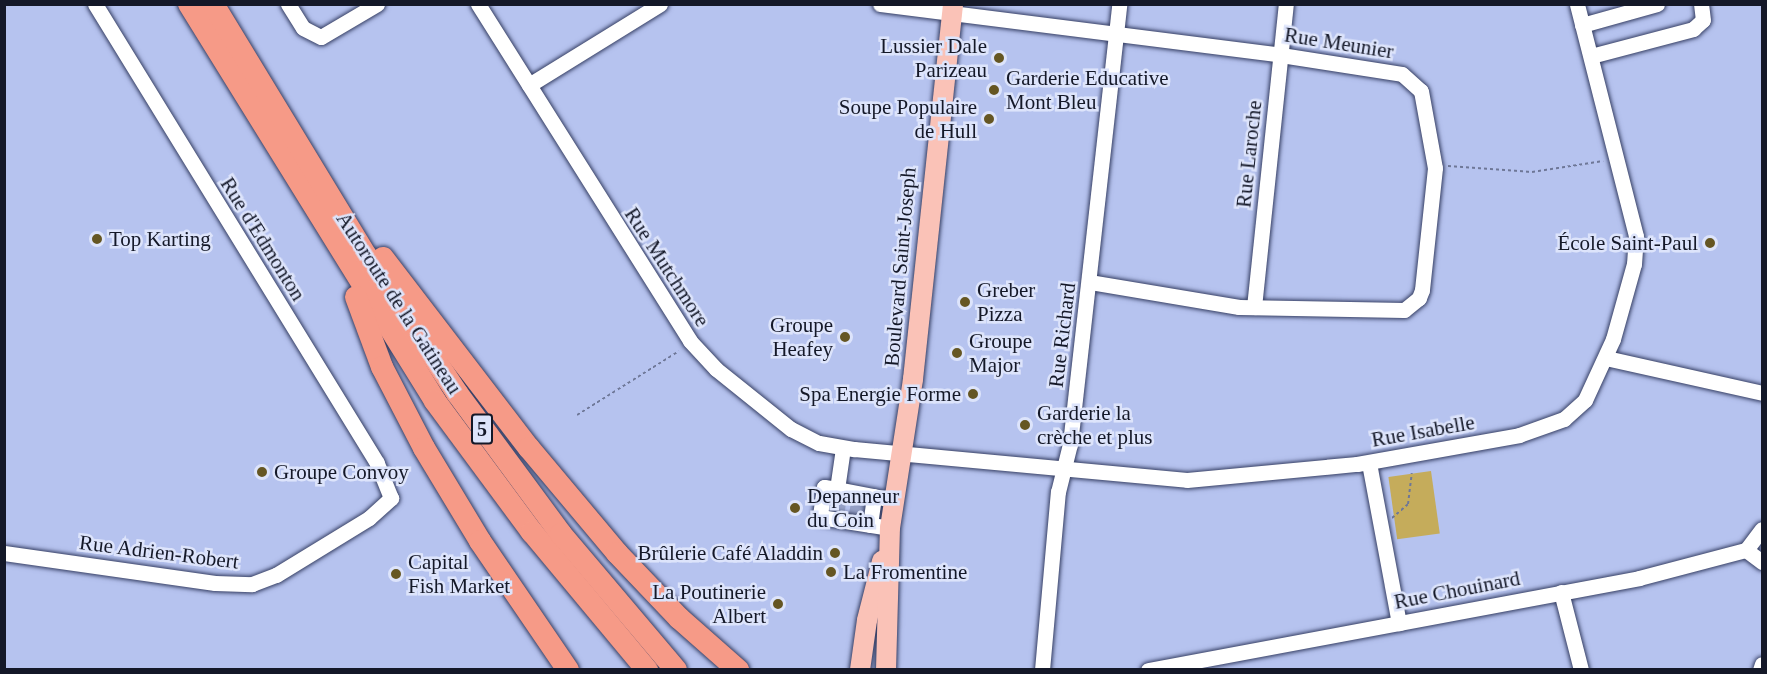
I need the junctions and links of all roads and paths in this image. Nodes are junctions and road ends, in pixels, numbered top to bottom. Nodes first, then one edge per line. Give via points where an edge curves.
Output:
1 (95, 4) edge
2 (189, 4) edge
3 (213, 4) edge
4 (288, 4) edge
5 (377, 4) edge
6 (478, 4) edge
7 (660, 4) edge
8 (879, 4) edge
9 (1119, 4) edge
10 (1286, 4) edge
11 (1577, 4) edge
12 (1657, 4) edge
13 (1701, 4) edge
14 (953, 9) edge
15 (1582, 25) junction
16 (1117, 32) junction
17 (1281, 55) junction
18 (1591, 56) junction
19 (529, 85) junction
20 (1618, 159) junction
21 (1434, 165) junction
22 (314, 170) junction
23 (339, 251) junction
24 (1089, 282) junction
25 (1254, 307) junction
26 (681, 350) dead end
27 (1606, 357) junction
28 (1762, 393) edge
29 (577, 415) dead end
30 (843, 448) junction
31 (901, 454) junction
32 (1369, 463) junction
33 (1065, 468) junction
34 (1412, 473) dead end
35 (839, 492) junction
36 (864, 496) junction
37 (391, 498) joint
38 (893, 500) junction
39 (1392, 518) dead end
40 (860, 521) junction
41 (1762, 529) edge
42 (890, 530) junction
43 (1746, 550) junction
44 (4, 553) edge
45 (1762, 562) edge
46 (1561, 592) junction
47 (1399, 623) junction
48 (1762, 664) edge
49 (568, 669) edge
50 (647, 669) edge
51 (676, 669) edge
52 (738, 669) edge
53 (860, 669) edge
54 (886, 669) edge
55 (1042, 669) edge
56 (1148, 669) edge
57 (1581, 669) edge
58 (1760, 669) edge

1 - 37 street, Rue d'Edmonton via 377,463
2 - 23 highway, Autoroute de la Gatineau / 5
3 - 22 highway, Autoroute de la Gatineau / 5
4 - 5 street via 308,34 321,37
6 - 19 street, Rue Mutchmore
7 - 19 street
8 - 14 street, Rue Meunier
9 - 16 street, Rue Richard
10 - 17 street, Rue Laroche
11 - 15 street, Rue Isabelle
12 - 15 street
13 - 18 street via 1703,20 1693,29
14 - 16 street, Rue Meunier
14 - 31 main road, Boulevard Saint-Joseph via 914,379
15 - 18 street, Rue Isabelle
16 - 17 street, Rue Meunier
16 - 24 street, Rue Richard
17 - 21 street, Rue Meunier via 1409,77 1425,101
17 - 25 street, Rue Laroche
18 - 20 street, Rue Isabelle
19 - 30 street, Rue Mutchmore via 600,202 702,354 791,429 819,443
20 - 21 path via 1532,172
20 - 27 street, Rue Isabelle via 1634,219 1636,251
21 - 25 street, Rue Meunier via 1422,290 1412,305 1393,311
22 - 51 highway, Autoroute de la Gatineau / 5 via 478,423 568,542
22 - 52 highway via 597,530 663,602
23 - 49 highway via 382,367 414,429 480,541
23 - 50 highway, Autoroute de la Gatineau / 5 via 423,383 483,467
24 - 25 street, Rue Meunier
24 - 33 street, Rue Richard
26 - 29 path
27 - 28 street
27 - 32 street, Rue Isabelle via 1576,411 1550,426
30 - 31 street, Rue Mutchmore
30 - 35 street
31 - 33 street, Rue Isabelle
31 - 38 main road, Boulevard Saint-Joseph
32 - 33 street, Rue Isabelle via 1187,480
32 - 47 street
33 - 55 street, Rue Richard via 1058,492
34 - 39 path via 1408,504
35 - 36 street
35 - 40 street via 824,487 820,517
36 - 38 street
36 - 40 street
37 - 44 street, Rue Adrien-Robert via 369,518 276,575 252,584 215,583
38 - 42 main road, Boulevard Saint-Joseph
40 - 42 street
41 - 43 street
42 - 53 main road, Boulevard Saint-Joseph via 867,620
42 - 54 main road, Boulevard Saint-Joseph
43 - 45 street
43 - 46 street, Rue Chouinard via 1639,578
46 - 47 street, Rue Chouinard
46 - 57 street
47 - 56 street, Rue Chouinard
48 - 58 street

